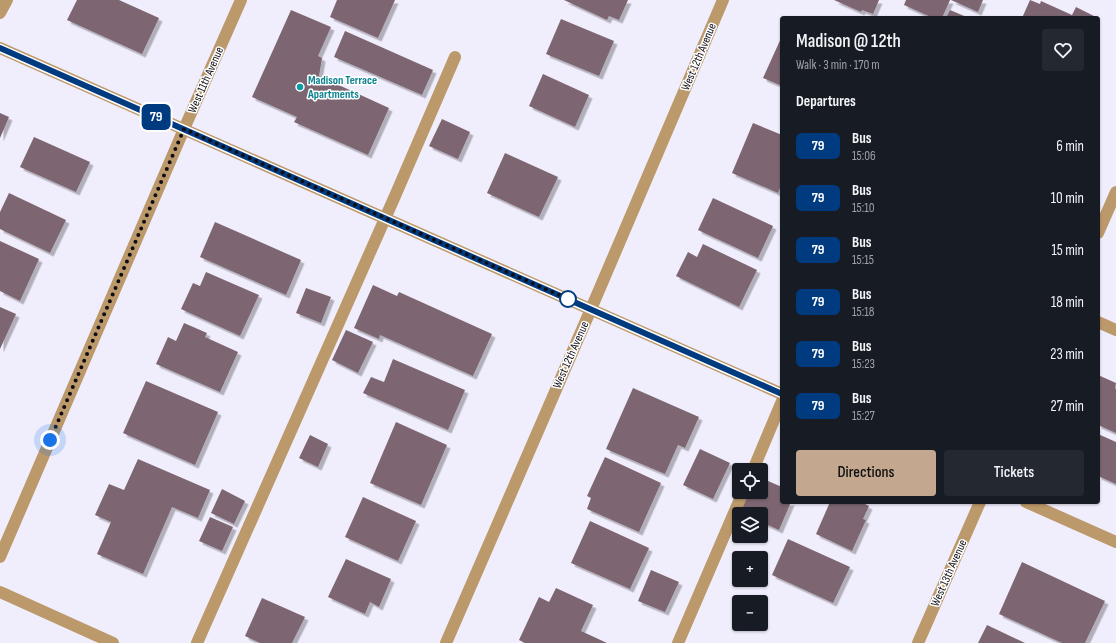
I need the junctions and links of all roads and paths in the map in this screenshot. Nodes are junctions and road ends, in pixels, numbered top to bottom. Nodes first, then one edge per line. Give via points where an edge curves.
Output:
1 (7, 0) edge
2 (241, 0) edge
3 (723, 0) edge
4 (0, 13) edge
5 (0, 48) edge
6 (456, 57) dead end
7 (184, 129) junction
8 (1116, 192) edge
9 (385, 218) junction
10 (1100, 228) edge
11 (591, 309) junction
12 (1100, 323) edge
13 (1116, 330) edge
14 (780, 393) edge
15 (780, 406) edge
16 (755, 463) edge
17 (740, 499) edge
18 (979, 504) edge
19 (1030, 504) edge
20 (1116, 542) edge
21 (0, 557) edge
22 (0, 592) edge
23 (113, 643) edge
24 (196, 643) edge
25 (446, 643) edge
26 (678, 643) edge
27 (918, 643) edge

1 - 4 street
2 - 7 street, West 11th Avenue
3 - 11 street, West 12th Avenue
5 - 7 street
6 - 9 street
7 - 9 street
7 - 21 street, West 11th Avenue
8 - 10 street
9 - 11 street
9 - 24 street
11 - 14 street
11 - 25 street, West 12th Avenue
12 - 13 street
15 - 16 street
17 - 26 street
18 - 27 street, West 13th Avenue
19 - 20 street
22 - 23 street

